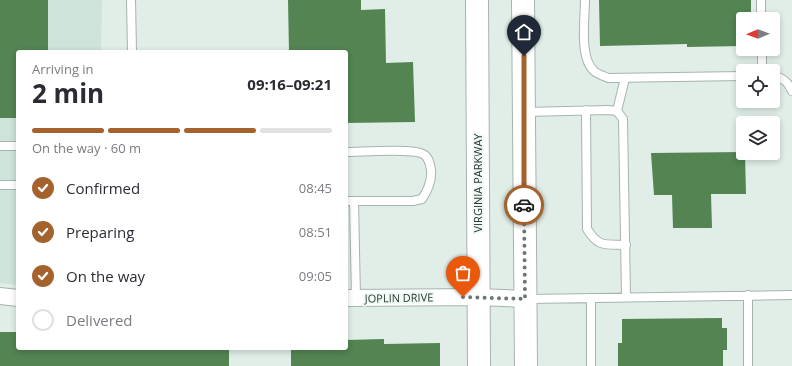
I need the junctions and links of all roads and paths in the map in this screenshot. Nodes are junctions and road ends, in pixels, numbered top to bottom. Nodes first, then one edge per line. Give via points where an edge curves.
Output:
1 (131, 0) edge
2 (477, 0) edge
3 (523, 0) edge
4 (585, 0) edge
5 (761, 0) edge
6 (761, 12) edge
7 (132, 50) edge
8 (736, 76) edge
9 (625, 78) junction
10 (780, 78) edge
11 (792, 91) edge
12 (586, 110) junction
13 (617, 111) junction
14 (524, 112) junction
15 (0, 146) edge
16 (16, 146) edge
17 (348, 152) edge
18 (0, 185) edge
19 (16, 185) edge
20 (350, 201) edge
21 (626, 245) junction
22 (748, 295) junction
23 (792, 295) edge
24 (0, 296) edge
25 (478, 297) junction
26 (626, 297) junction
27 (16, 298) edge
28 (351, 298) edge
29 (591, 298) junction
30 (525, 299) junction
31 (479, 366) edge
32 (526, 366) edge
33 (591, 366) edge
34 (748, 366) edge

1 - 7 lane
2 - 25 main road, VIRGINIA PARKWAY
3 - 14 main road
4 - 9 lane via 584,45 589,64 594,71 608,78
5 - 6 lane
8 - 9 lane
9 - 13 lane
10 - 11 lane via 789,84
12 - 13 lane
12 - 14 lane
12 - 21 lane via 587,229 593,239 601,244
13 - 21 lane via 623,119
14 - 30 main road
15 - 16 lane
17 - 20 lane via 412,151 424,154 429,160 431,173 429,188 422,199
18 - 19 lane
20 - 28 lane
21 - 26 lane
22 - 23 lane
22 - 26 lane
22 - 34 lane
24 - 27 street
25 - 28 street, JOPLIN DRIVE
25 - 30 street, JOPLIN DRIVE
25 - 31 main road, VIRGINIA PARKWAY
26 - 29 lane
29 - 30 lane
29 - 33 lane
30 - 32 main road

